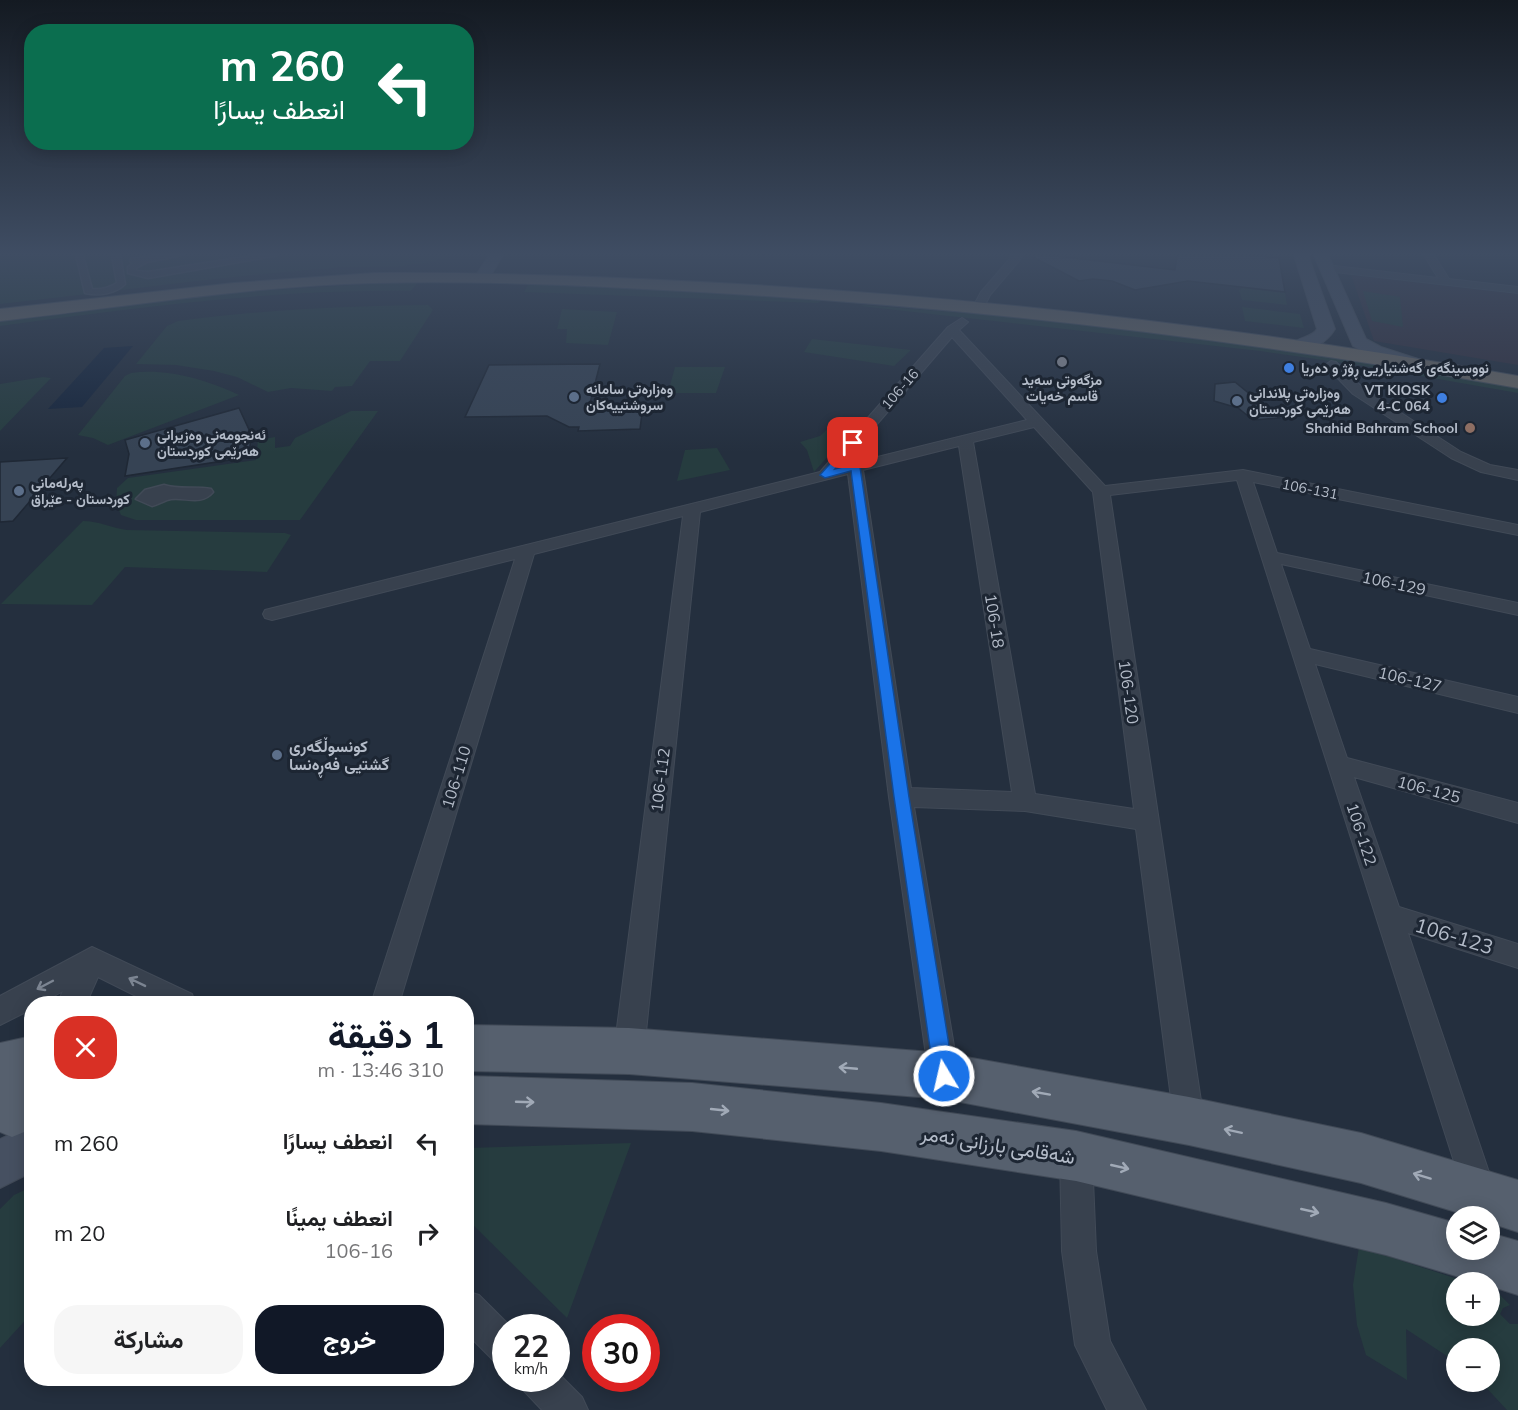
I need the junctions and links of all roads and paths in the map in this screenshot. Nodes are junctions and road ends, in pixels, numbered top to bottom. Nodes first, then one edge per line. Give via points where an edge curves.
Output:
1 (30, 321) edge
2 (935, 321) edge
3 (1103, 321) edge
4 (1324, 321) edge
5 (1350, 321) edge
6 (957, 326) junction
7 (0, 330) edge
8 (1301, 345) junction
9 (1412, 363) junction
10 (1331, 365) junction
11 (1518, 382) edge
12 (1518, 398) edge
13 (1036, 422) junction
14 (965, 440) junction
15 (855, 467) junction
16 (825, 475) junction
17 (1243, 475) junction
18 (1518, 475) edge
19 (1101, 491) junction
20 (692, 508) junction
21 (1518, 530) edge
22 (526, 550) junction
23 (1269, 556) junction
24 (1518, 609) edge
25 (272, 614) dead end
26 (1303, 654) junction
27 (1518, 705) edge
28 (1339, 764) junction
29 (901, 797) junction
30 (1025, 802) junction
31 (1518, 813) edge
32 (1147, 821) junction
33 (1389, 916) junction
34 (1518, 956) edge
35 (92, 960) junction
36 (27, 996) edge
37 (75, 996) edge
38 (166, 996) edge
39 (388, 996) edge
40 (24, 998) edge
41 (0, 1011) edge
42 (474, 1048) edge
43 (629, 1051) junction
44 (24, 1061) edge
45 (0, 1066) edge
46 (944, 1076) junction
47 (474, 1100) edge
48 (18, 1116) edge
49 (1190, 1121) junction
50 (1076, 1156) junction
51 (0, 1165) edge
52 (1499, 1200) edge
53 (1518, 1268) edge
54 (474, 1316) edge
55 (492, 1333) edge
56 (551, 1392) edge
57 (569, 1410) edge
58 (1127, 1410) edge

1 - 7 highway
2 - 6 highway
3 - 8 highway
4 - 8 main road via 1326,328 1321,337
5 - 9 main road via 1359,342
6 - 10 highway via 1197,347
6 - 13 street
6 - 16 street, 106-16
8 - 9 highway
9 - 11 highway
10 - 12 highway
10 - 18 street via 1358,391 1456,455 1486,469
13 - 14 street
13 - 19 street
14 - 15 street
14 - 30 street, 106-18
15 - 16 street
15 - 29 street
16 - 20 street
17 - 19 street, 106-131
17 - 21 street, 106-131
17 - 23 street, 106-122
19 - 32 street, 106-120
20 - 22 street
20 - 43 street, 106-112
22 - 25 street
22 - 39 street, 106-110
23 - 24 street, 106-129
23 - 26 street, 106-122
26 - 27 street, 106-127
26 - 28 street, 106-122
28 - 31 street, 106-125
28 - 33 street, 106-122
29 - 30 street
29 - 46 street
30 - 32 street
32 - 49 street, 106-120
33 - 34 street, 106-123
33 - 52 street, 106-122
35 -> 36 street
35 - 37 street
38 -> 35 street
40 -> 41 street
42 - 43 main road
46 -> 43 main road
44 - 45 main road
49 -> 46 main road
47 -> 50 main road, شەقامی بارزانی نەمر via 692,1107 881,1127
48 - 51 main road
52 -> 49 main road via 1361,1158
50 -> 53 main road, شەقامی بارزانی نەمر via 1386,1229
50 - 58 street via 1079,1251 1093,1345
54 - 55 street
56 - 57 street

